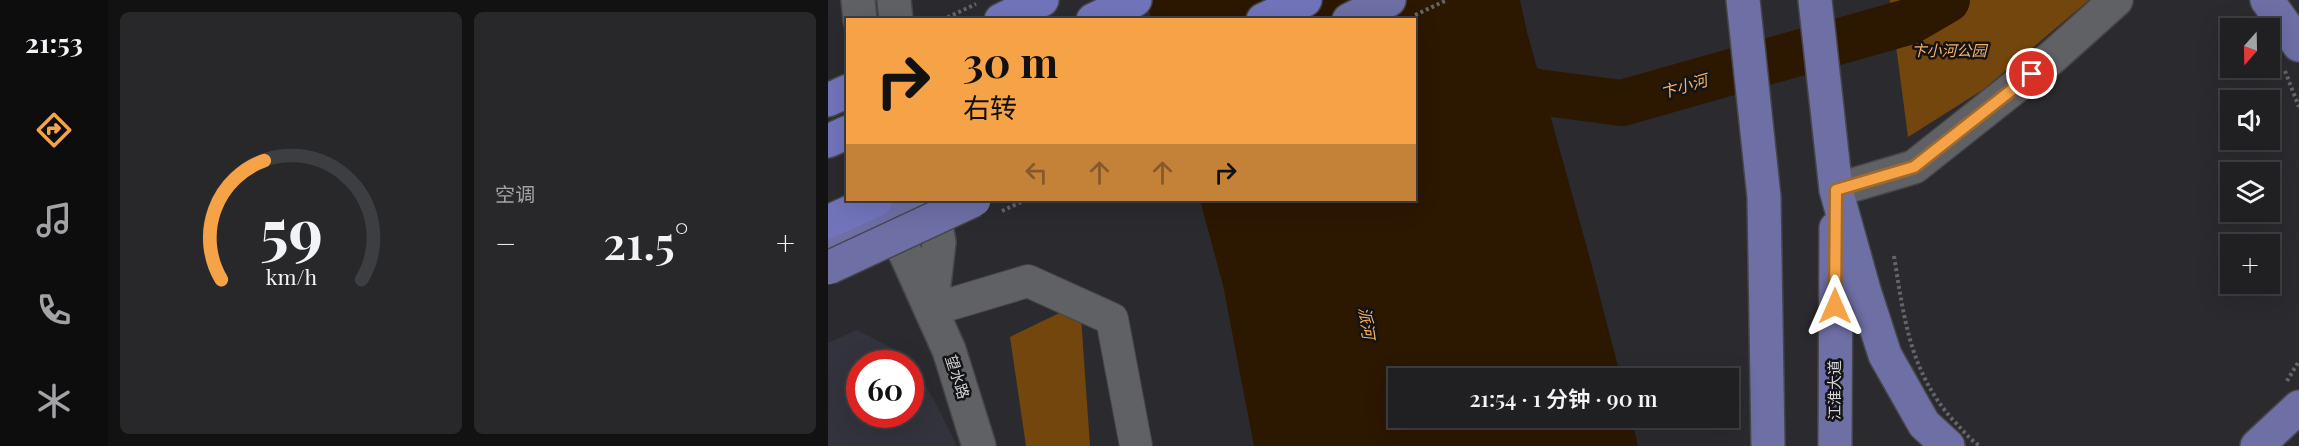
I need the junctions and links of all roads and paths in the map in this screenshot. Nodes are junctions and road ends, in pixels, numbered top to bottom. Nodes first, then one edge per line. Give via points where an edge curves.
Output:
1 (858, 0) edge
2 (894, 0) edge
3 (984, 0) edge
4 (1042, 0) edge
5 (1135, 0) edge
6 (1305, 0) edge
7 (1389, 0) edge
8 (1447, 0) edge
9 (1743, 0) edge
10 (1815, 0) edge
11 (2115, 0) edge
12 (2267, 0) edge
13 (860, 18) edge
14 (896, 18) edge
15 (946, 18) edge
16 (1004, 18) edge
17 (1097, 18) edge
18 (1267, 18) edge
19 (1352, 18) edge
20 (1410, 18) edge
21 (2291, 57) edge
22 (846, 92) edge
23 (828, 100) edge
24 (2299, 107) edge
25 (846, 116) edge
26 (828, 124) edge
27 (846, 133) edge
28 (828, 141) edge
29 (1836, 190) junction
30 (923, 201) edge
31 (931, 201) edge
32 (972, 201) edge
33 (889, 205) edge
34 (828, 222) edge
35 (828, 246) edge
36 (1894, 256) dead end
37 (828, 268) edge
38 (931, 310) junction
39 (2299, 407) edge
40 (979, 446) edge
41 (1136, 446) edge
42 (1768, 446) edge
43 (1835, 446) edge
44 (1948, 446) edge
45 (1980, 446) edge
46 (2257, 446) edge

1 - 13 street
2 - 14 street
3 - 15 path
4 - 16 highway
5 - 17 highway
6 - 18 highway
7 - 19 main road
8 - 20 path
9 - 42 main road via 1764,197
10 - 29 main road
11 - 29 street via 2049,60 1914,167
12 - 21 main road
21 - 24 path
22 - 23 highway
25 - 26 main road
27 - 28 highway
29 - 43 main road, 江淮大道
29 - 44 main road via 1885,355 1924,424
30 - 33 main road
31 - 38 street via 939,242
32 - 37 main road, bridge
33 - 34 highway
33 - 35 main road
33 - 38 street, 望水路
36 - 45 path, bridge via 1911,349 1936,401
38 - 40 street, 望水路 via 949,350
38 - 41 street via 1028,281 1112,320
39 - 46 main road

